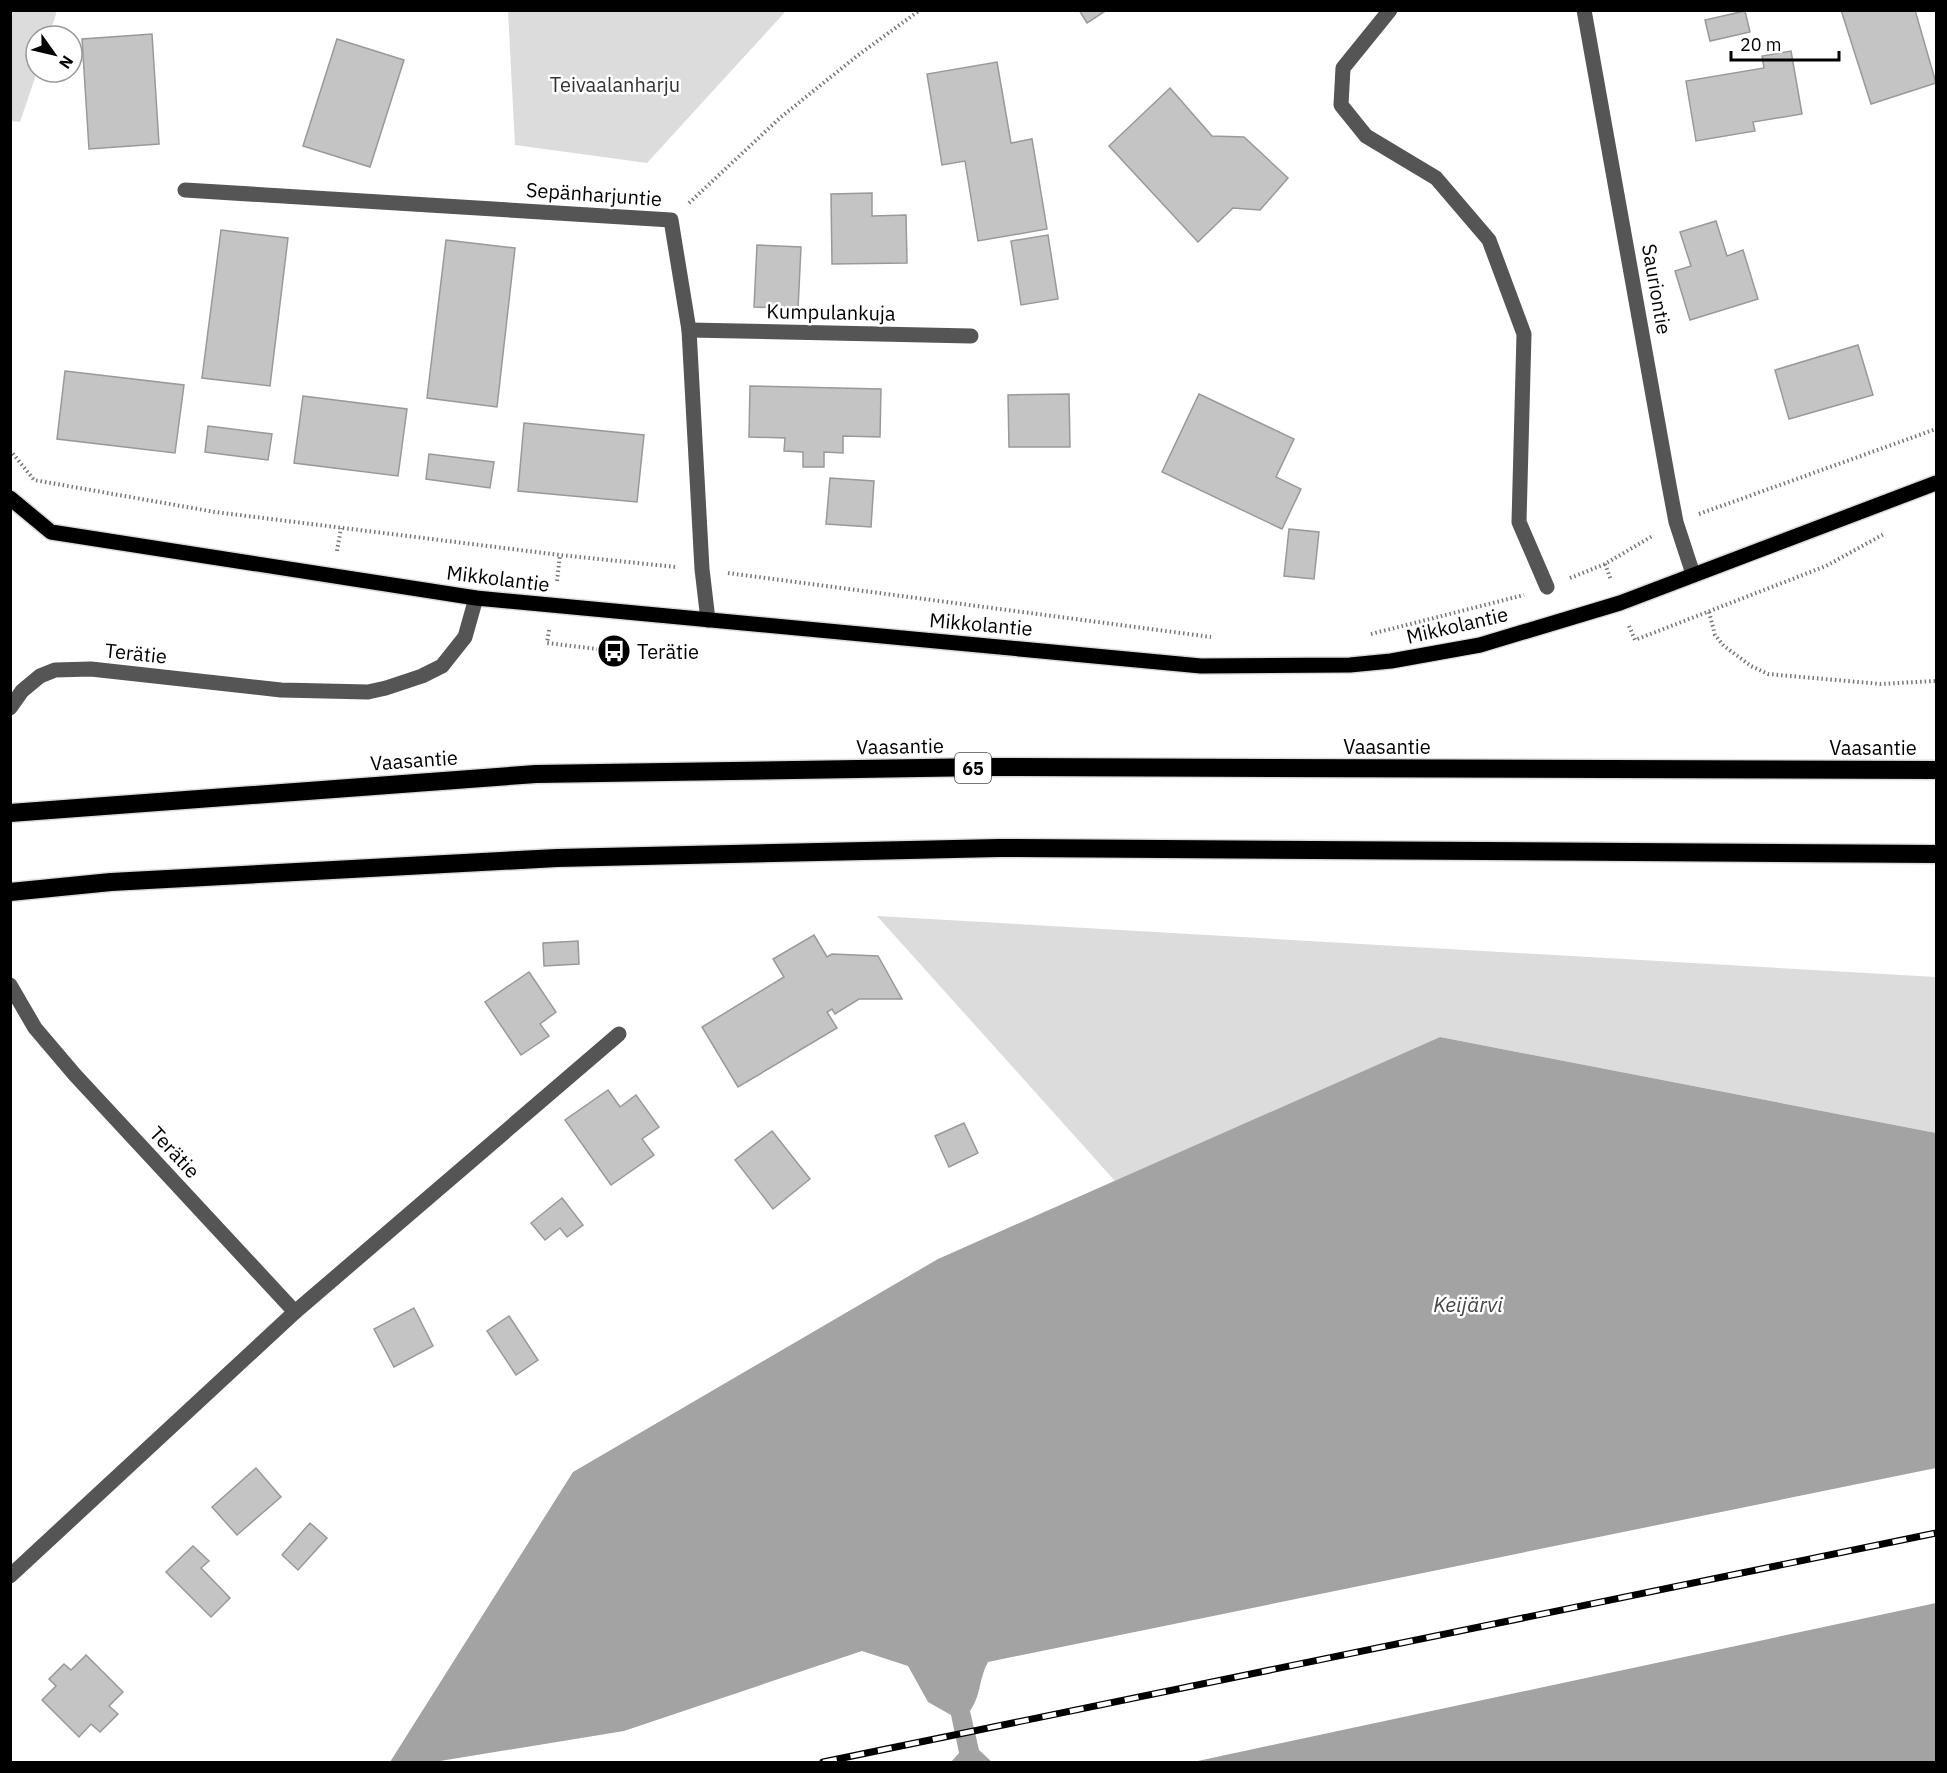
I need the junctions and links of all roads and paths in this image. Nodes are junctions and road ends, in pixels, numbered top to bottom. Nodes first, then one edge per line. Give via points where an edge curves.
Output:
1 (920, 10) edge
2 (1390, 10) edge
3 (1584, 10) edge
4 (185, 190) dead end
5 (671, 220) junction
6 (689, 330) junction
7 (971, 336) dead end
8 (1936, 429) edge
9 (10, 450) edge
10 (1936, 483) edge
11 (10, 498) edge
12 (1676, 522) junction
13 (1889, 532) dead end
14 (1605, 564) junction
15 (702, 569) junction
16 (1693, 574) junction
17 (1547, 587) junction
18 (476, 598) junction
19 (1620, 603) junction
20 (553, 605) junction
21 (1709, 612) junction
22 (708, 620) junction
23 (1370, 634) dead end
24 (1212, 637) dead end
25 (614, 651) dead end
26 (1936, 681) edge
27 (10, 708) edge
28 (1936, 770) edge
29 (10, 813) edge
30 (1936, 854) edge
31 (10, 892) edge
32 (10, 985) edge
33 (619, 1034) dead end
34 (295, 1312) junction
35 (10, 1576) edge

1 - 5 path via 780,117
2 - 17 street via 1343,68 1341,105 1366,136 1436,178 1489,240 1524,334 1519,522
3 - 12 street, Sauriontie
4 - 5 street, Sepänharjuntie
5 - 6 street, Sepänharjuntie
6 - 7 street, Kumpulankuja
6 - 15 street, Sepänharjuntie
8 - 12 path
9 - 15 path via 34,480 214,512
10 - 16 main road, Mikkolantie
11 - 18 main road, Mikkolantie via 51,532
12 - 14 path
12 - 16 street, Sauriontie
13 - 21 path via 1826,566
14 - 17 path
14 - 19 path
15 - 22 street, Sepänharjuntie
15 - 24 path
16 - 19 main road, Mikkolantie
17 - 23 path
18 - 20 main road, Mikkolantie
18 - 27 street, Terätie via 465,637 442,666 386,688 368,692 281,690 91,669 56,670 30,684
19 - 21 path via 1635,640
19 - 22 main road, Mikkolantie via 1458,649 1390,661 1306,667 1202,666
20 - 22 main road, Mikkolantie
20 - 25 path via 547,643
21 - 26 path via 1715,635 1724,646 1768,674 1881,684
28 - 29 highway, Vaasantie / 65 via 985,767 536,774
30 - 31 highway via 975,849 557,858 111,882
32 - 34 street, Terätie via 35,1028 75,1075
33 - 34 street
34 - 35 street

